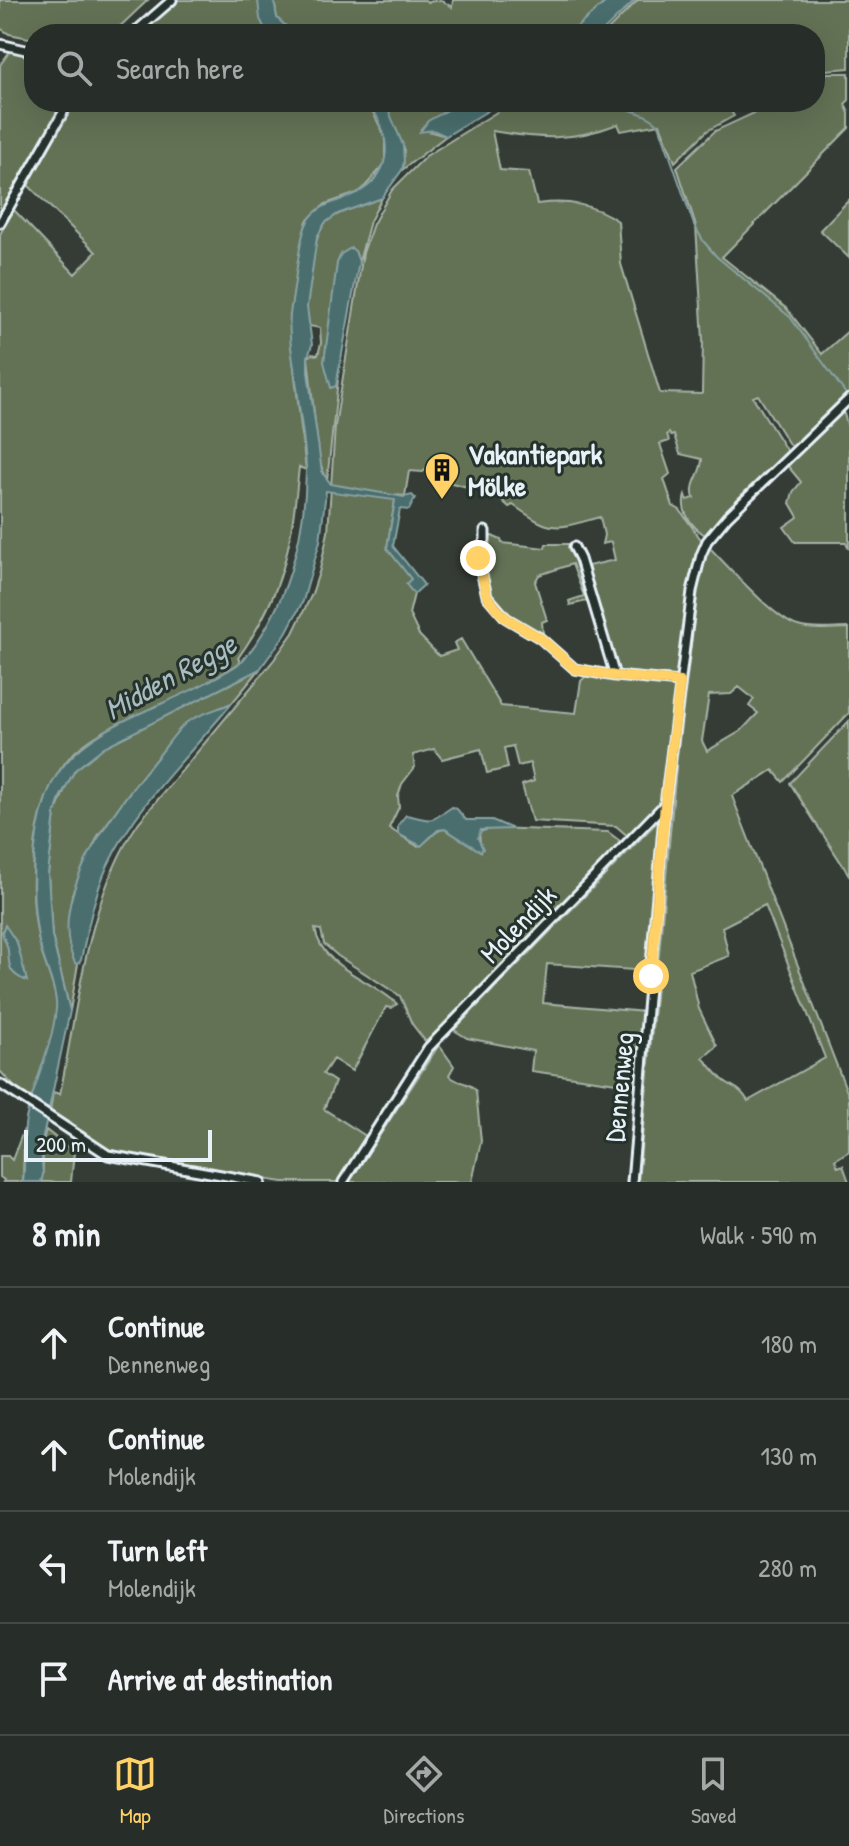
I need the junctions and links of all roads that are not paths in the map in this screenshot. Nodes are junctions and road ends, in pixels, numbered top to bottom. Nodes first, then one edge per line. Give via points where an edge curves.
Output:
1 (172, 0) edge
2 (144, 24) edge
3 (0, 44) edge
4 (24, 50) edge
5 (63, 112) edge
6 (0, 223) edge
7 (849, 399) edge
8 (485, 531) dead end
9 (574, 547) dead end
10 (615, 676) junction
11 (680, 682) junction
12 (665, 804) junction
13 (0, 1084) edge
14 (261, 1182) edge
15 (343, 1182) edge
16 (632, 1182) edge

1 - 2 street
3 - 4 street
5 - 6 street
7 - 11 street via 707,541 692,591
8 - 10 street via 478,558 487,596 497,609 575,669
9 - 10 street
10 - 11 street
11 - 12 street
12 - 15 street, Molendijk via 428,1048
12 - 16 street, Dennenweg
13 - 14 street via 111,1156

